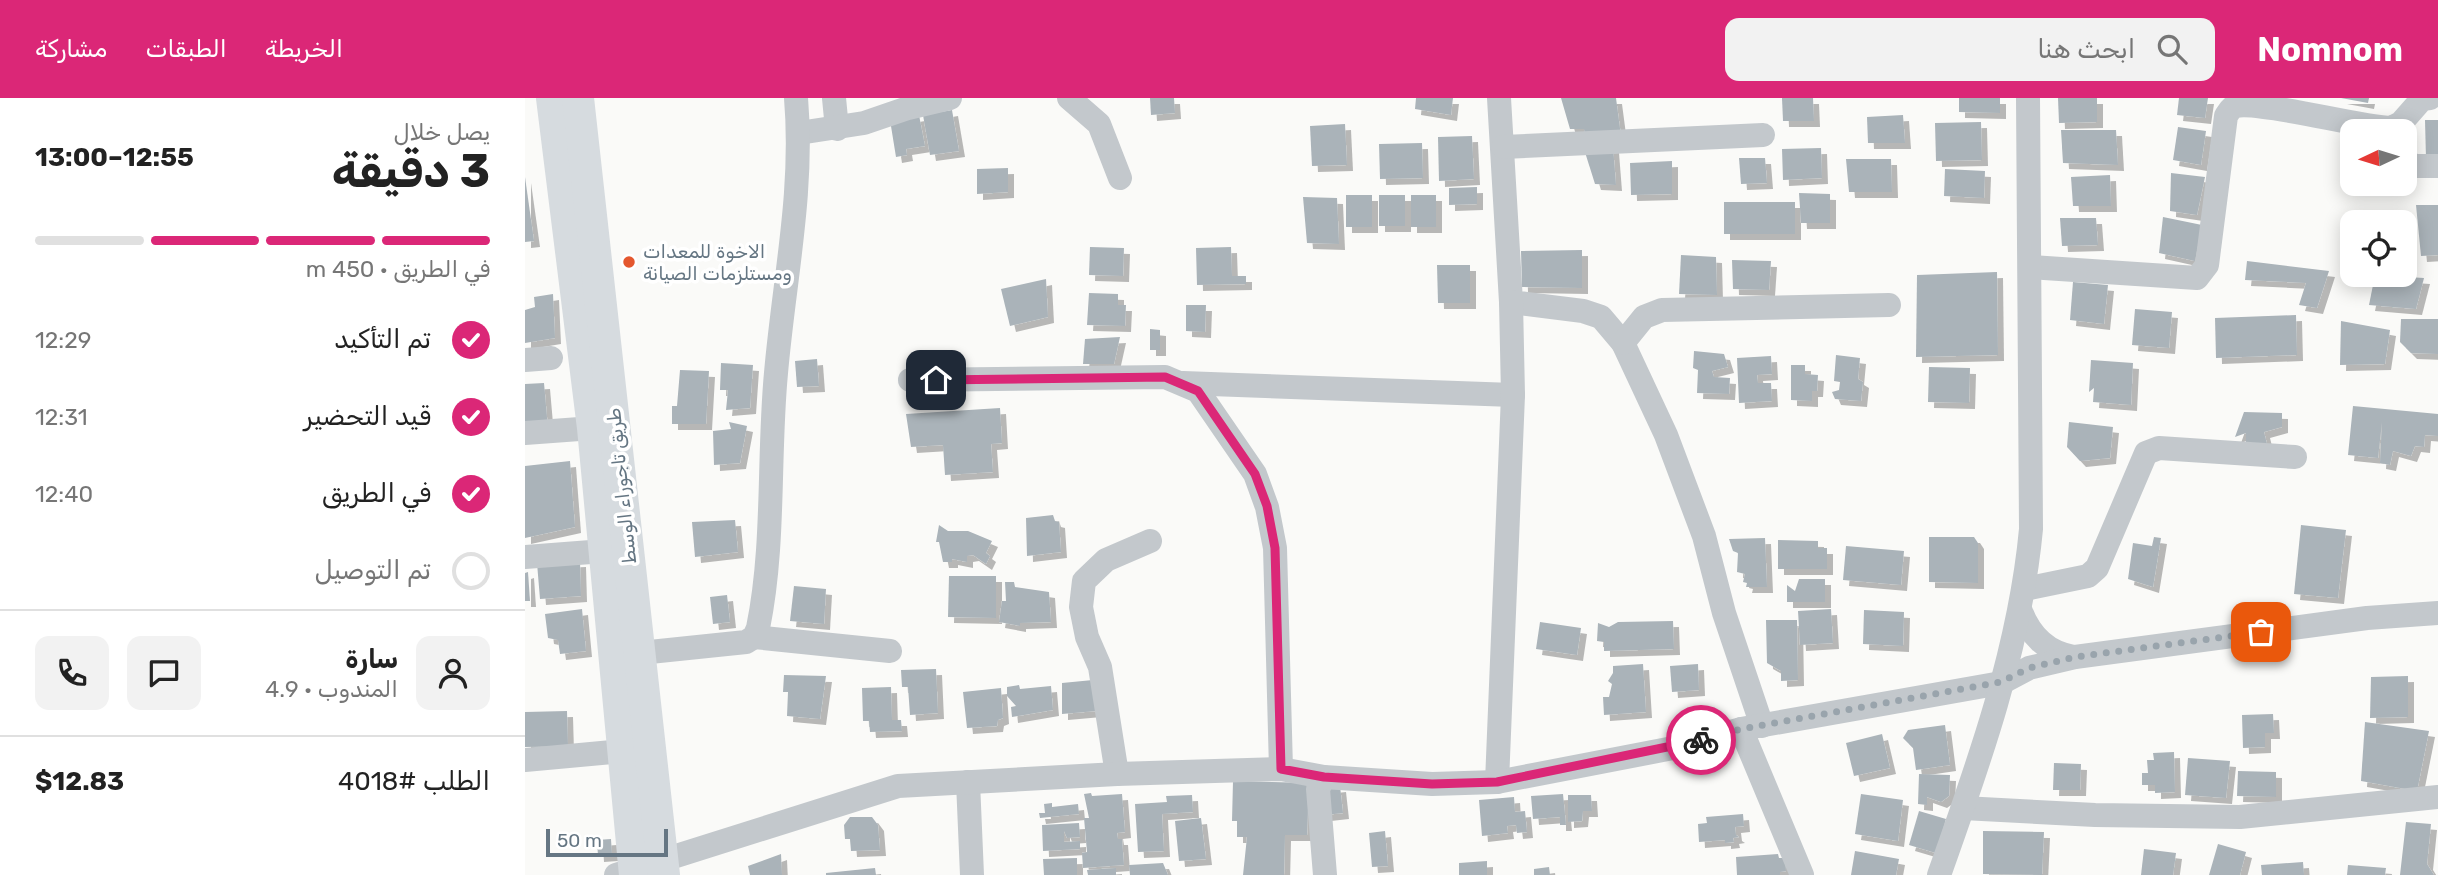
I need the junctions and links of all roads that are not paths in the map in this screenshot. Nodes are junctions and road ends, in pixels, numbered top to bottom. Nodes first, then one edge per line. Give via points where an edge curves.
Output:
1 (552, 98) edge
2 (578, 98) edge
3 (796, 98) edge
4 (834, 98) edge
5 (950, 98) edge
6 (1069, 98) edge
7 (1499, 98) edge
8 (2028, 98) edge
9 (2430, 98) edge
10 (2404, 119) edge
11 (2340, 120) edge
12 (837, 129) junction
13 (799, 133) junction
14 (1763, 135) dead end
15 (1503, 147) junction
16 (2417, 166) edge
17 (2438, 166) edge
18 (1120, 178) dead end
19 (2030, 267) junction
20 (1511, 302) junction
21 (1889, 305) dead end
22 (1623, 343) junction
23 (551, 358) dead end
24 (525, 360) edge
25 (910, 380) dead end
26 (1182, 383) junction
27 (1513, 395) junction
28 (593, 428) junction
29 (525, 433) edge
30 (2295, 457) dead end
31 (1150, 541) dead end
32 (604, 551) junction
33 (525, 557) edge
34 (2023, 599) junction
35 (2438, 613) edge
36 (754, 637) junction
37 (890, 651) dead end
38 (640, 653) junction
39 (2075, 657) junction
40 (2001, 682) junction
41 (1751, 727) junction
42 (623, 751) junction
43 (525, 760) edge
44 (1281, 769) junction
45 (1117, 774) junction
46 (1324, 777) junction
47 (968, 782) junction
48 (1497, 782) junction
49 (2438, 797) edge
50 (1963, 808) junction
51 (642, 871) edge
52 (972, 875) edge
53 (1325, 875) edge
54 (1802, 875) edge
55 (1939, 875) edge

1 - 28 main road
2 - 38 main road, طريق تاجوراء الوسط
3 - 13 street
4 - 12 street
5 - 12 street
6 - 18 street via 1099,124
7 - 15 street
8 - 19 street
9 - 10 street via 2422,99
11 - 19 street via 2234,106 2226,116 2207,265 2197,278
12 - 13 street
13 - 36 street via 796,215 775,376 761,613
14 - 15 street
15 - 20 street
16 - 17 street
19 - 34 street via 2031,529
20 - 22 street via 1601,317
20 - 27 street
21 - 22 street via 1662,310 1644,317
22 - 41 street via 1666,435 1704,536
23 - 24 street
25 - 26 street via 1113,376 1165,377
26 - 27 street
26 - 44 street via 1198,391 1229,432 1255,474 1267,506 1275,548
27 - 48 street
28 - 29 street
28 - 32 main road
30 - 34 street via 2159,448 2146,453 2097,568 2088,576
31 - 45 street via 1106,560 1084,581 1081,607 1100,667
32 - 33 street
32 - 42 main road
34 - 39 street via 2036,638
34 - 40 street
35 - 39 street via 2367,618
36 - 37 street
36 - 38 street via 739,643
38 - 51 main road, طريق تاجوراء الوسط
39 - 40 street via 2029,668
40 - 41 street
40 - 50 street
41 - 48 street via 1673,748
41 - 54 street
42 - 43 street
42 - 51 main road
44 - 45 street
44 - 46 street
45 - 47 street
46 - 48 street via 1432,784
46 - 53 street via 1318,789
47 - 51 street via 898,786 868,794
47 - 52 street
49 - 50 street via 2240,817
50 - 55 street

